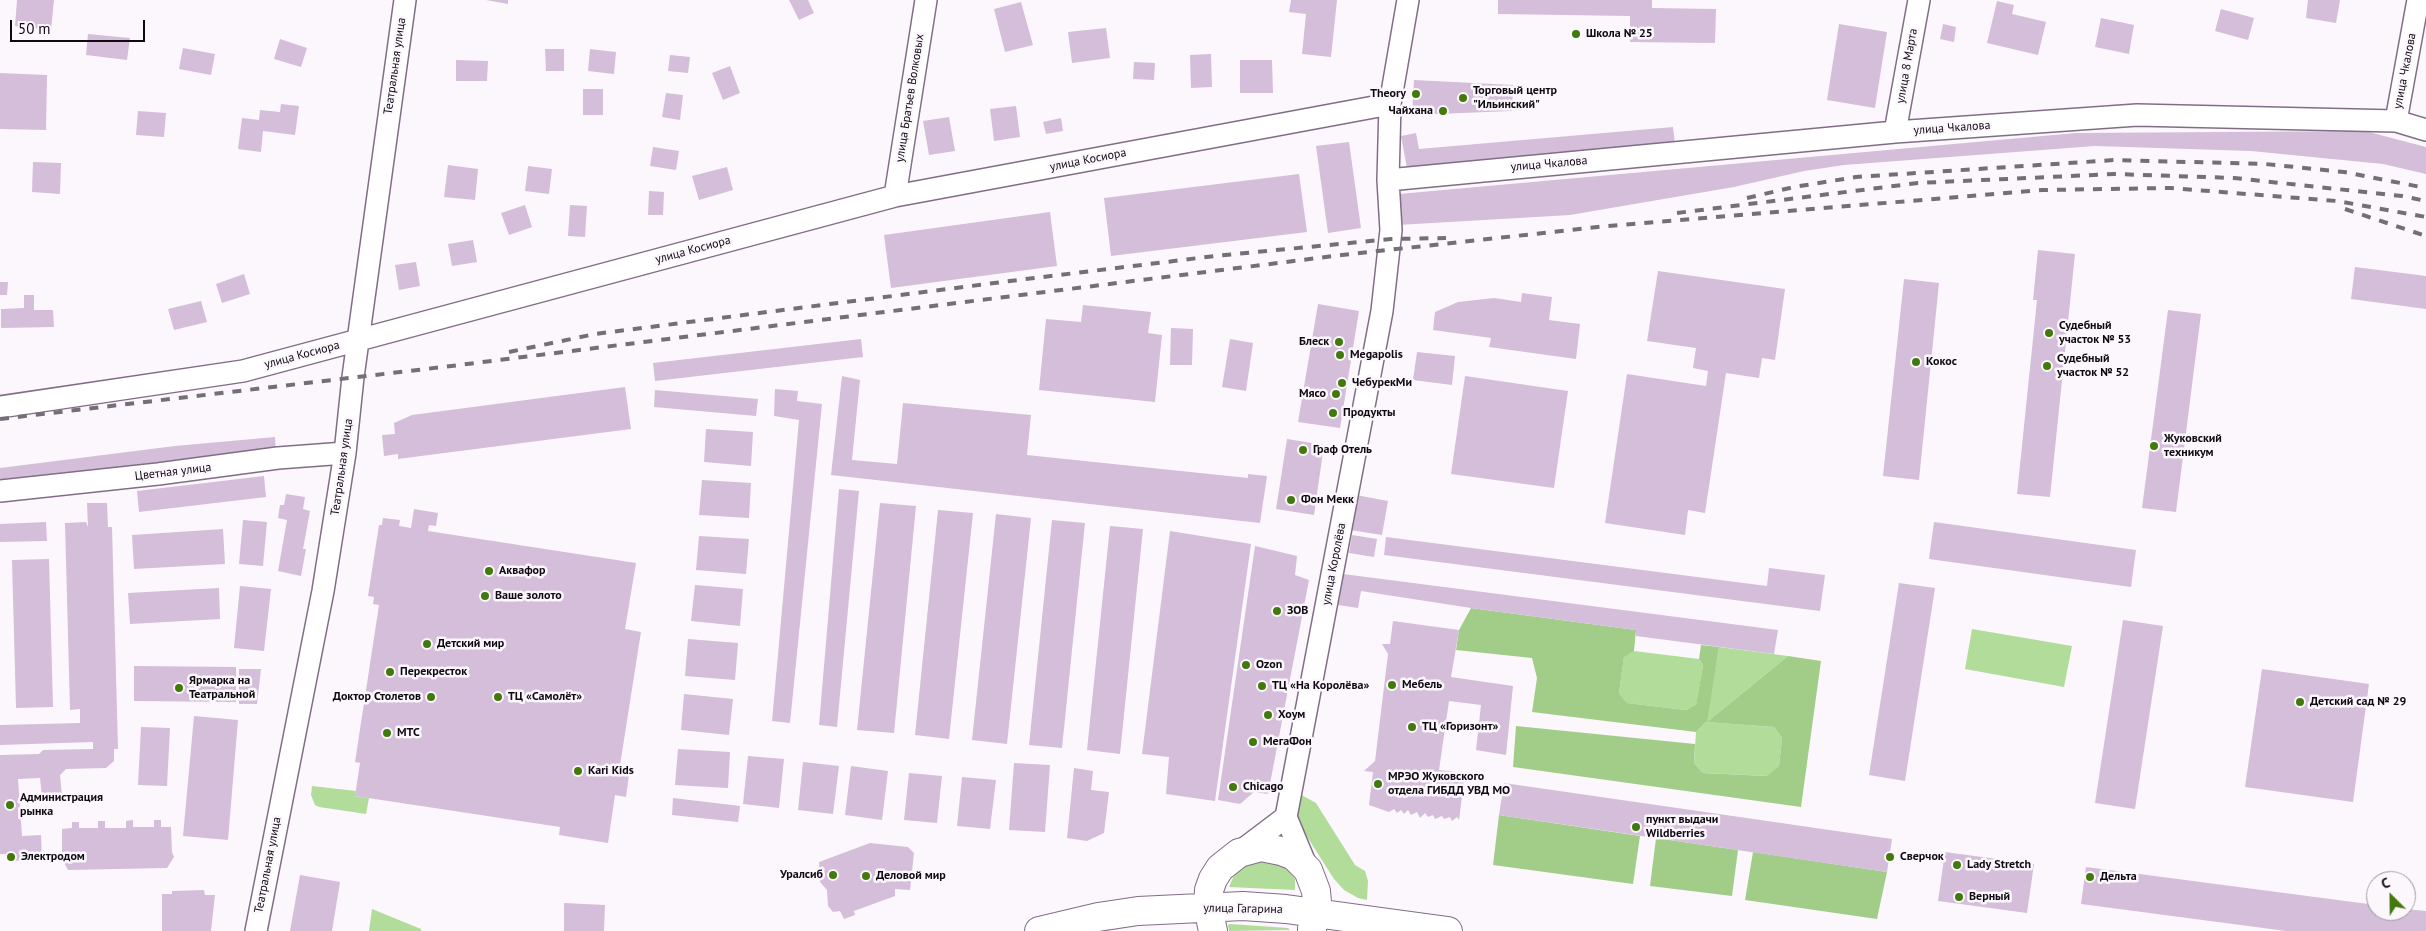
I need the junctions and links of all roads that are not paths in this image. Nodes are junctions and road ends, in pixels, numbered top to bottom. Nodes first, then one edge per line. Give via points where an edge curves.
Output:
1 (404, 0) edge
2 (926, 0) edge
3 (1408, 0) edge
4 (1919, 0) edge
5 (2418, 0) edge
6 (1390, 104) junction
7 (2396, 121) junction
8 (2426, 130) edge
9 (1895, 132) junction
10 (1388, 180) junction
11 (895, 196) junction
12 (358, 340) junction
13 (0, 407) edge
14 (345, 453) junction
15 (0, 490) edge
16 (1286, 817) junction
17 (1239, 853) junction
18 (1308, 870) junction
19 (1210, 919) edge
20 (1314, 922) edge
21 (256, 931) edge
22 (1038, 931) edge
23 (1448, 931) edge

1 - 12 street, Театральная улица
2 - 11 street, улица Братьев Волковых
3 - 6 street, улица Королёва
4 - 9 street, улица 8 Марта
5 - 7 street, улица Чкалова
6 - 10 street, улица Королёва
6 - 11 street, улица Косиора
7 - 8 street
7 - 9 street, улица Чкалова via 2137,115
9 - 10 street, улица Чкалова
10 - 16 street, улица Королёва via 1392,230 1382,311
11 - 12 street, улица Косиора
12 - 13 street, улица Косиора via 243,372
12 - 14 street, Театральная улица
14 - 15 street, Цветная улица
14 - 21 street, Театральная улица via 323,591
16 - 17 street
16 - 18 street
17 - 18 main road via 1261,847 1282,851 1294,856
17 - 19 main road via 1220,868 1213,879 1209,890
18 - 20 main road via 1316,891
19 - 20 main road, улица Гагарина via 1244,906
19 - 22 main road, улица Гагарина via 1138,911
20 - 23 main road, улица Гагарина

